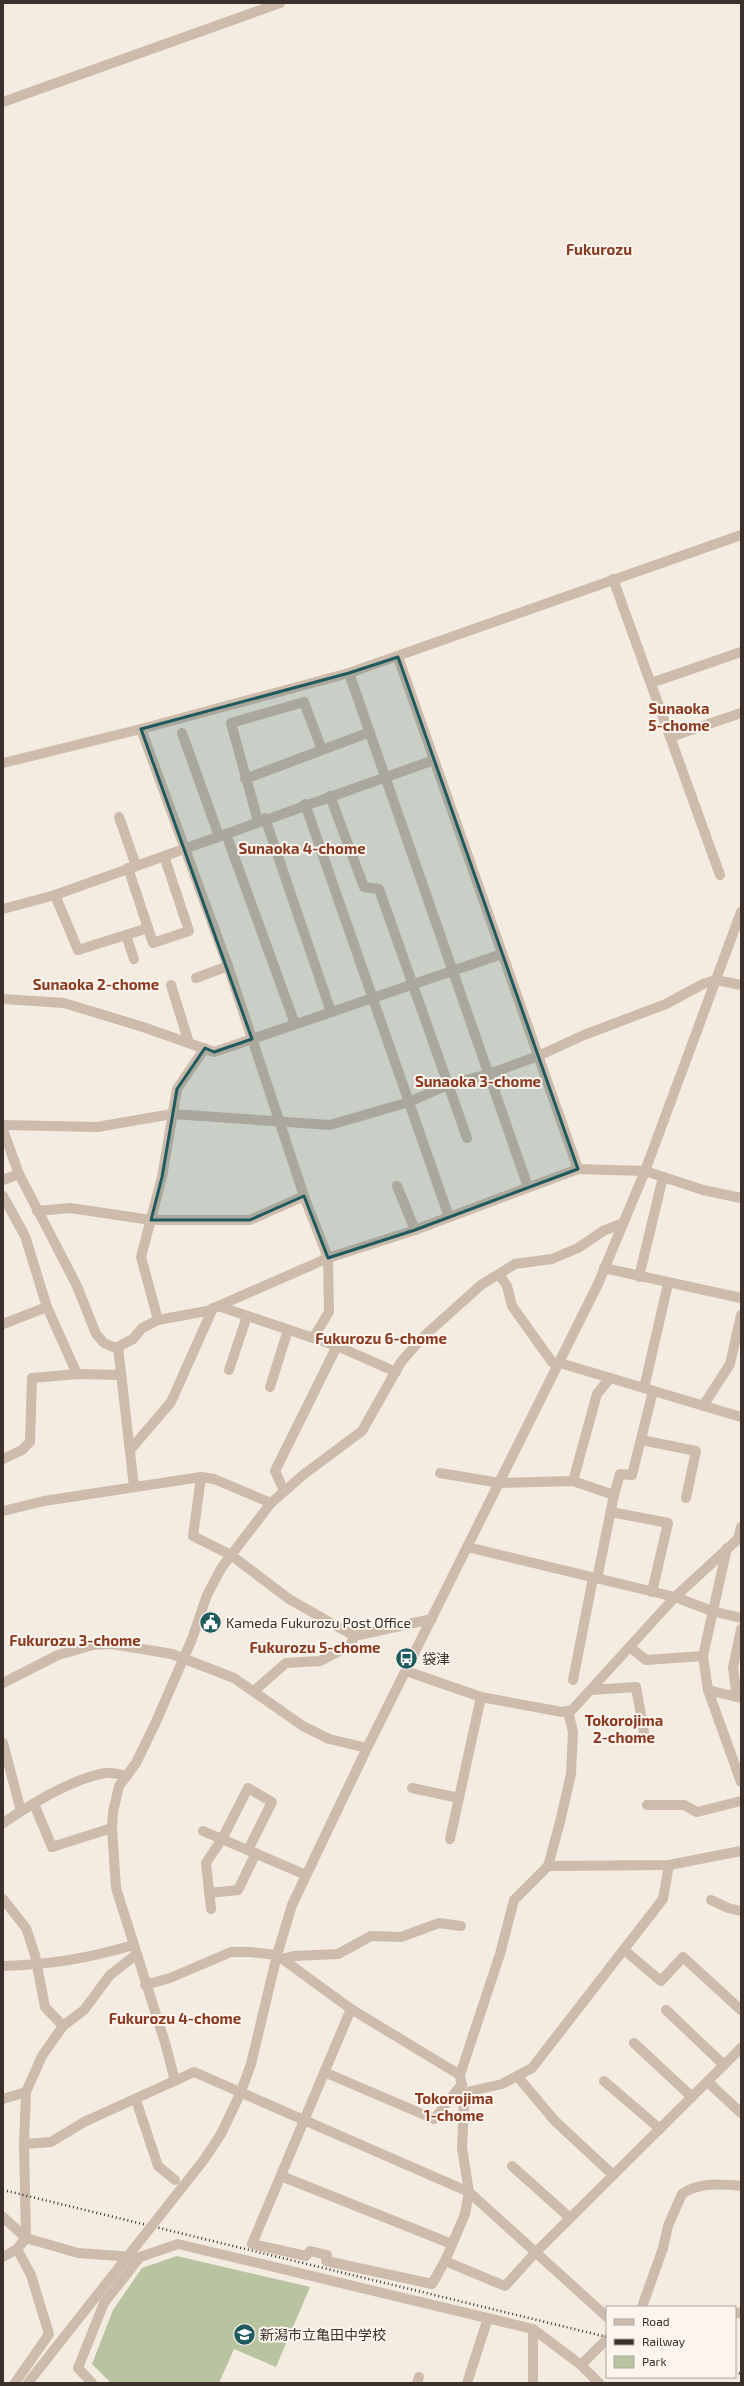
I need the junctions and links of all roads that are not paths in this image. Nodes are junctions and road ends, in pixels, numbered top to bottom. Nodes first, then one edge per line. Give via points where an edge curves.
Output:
1 (280, 3) edge
2 (3, 102) edge
3 (741, 534) edge
4 (613, 579) junction
5 (741, 652) edge
6 (398, 657) junction
7 (349, 673) junction
8 (651, 683) junction
9 (741, 713) edge
10 (141, 729) junction
11 (370, 732) junction
12 (182, 733) dead end
13 (670, 737) junction
14 (322, 750) junction
15 (434, 760) junction
16 (3, 763) edge
17 (385, 777) junction
18 (246, 779) junction
19 (330, 796) junction
20 (305, 804) junction
21 (119, 817) dead end
22 (262, 820) junction
23 (223, 835) junction
24 (185, 849) junction
25 (164, 856) junction
26 (132, 867) junction
27 (720, 875) dead end
28 (54, 894) junction
29 (3, 909) edge
30 (741, 912) edge
31 (148, 928) junction
32 (126, 935) junction
33 (502, 954) junction
34 (134, 959) dead end
35 (228, 966) junction
36 (453, 971) junction
37 (196, 978) dead end
38 (716, 980) junction
39 (415, 984) junction
40 (171, 985) dead end
41 (741, 985) edge
42 (373, 998) junction
43 (3, 999) edge
44 (331, 1012) junction
45 (295, 1024) junction
46 (252, 1039) junction
47 (189, 1043) junction
48 (205, 1048) junction
49 (538, 1056) junction
50 (489, 1074) junction
51 (450, 1084) junction
52 (409, 1102) junction
53 (172, 1114) junction
54 (280, 1120) junction
55 (3, 1125) edge
56 (3, 1130) edge
57 (467, 1138) dead end
58 (578, 1170) junction
59 (645, 1171) junction
60 (20, 1174) junction
61 (663, 1177) junction
62 (3, 1180) edge
63 (398, 1186) dead end
64 (528, 1187) junction
65 (3, 1196) edge
66 (304, 1196) junction
67 (741, 1198) edge
68 (38, 1211) junction
69 (449, 1217) junction
70 (151, 1220) junction
71 (623, 1223) junction
72 (415, 1230) junction
73 (328, 1258) junction
74 (604, 1268) junction
75 (499, 1274) junction
76 (639, 1277) junction
77 (668, 1284) junction
78 (741, 1298) edge
79 (47, 1307) junction
80 (215, 1307) junction
81 (741, 1315) edge
82 (246, 1316) junction
83 (158, 1320) junction
84 (3, 1324) edge
85 (288, 1330) junction
86 (314, 1338) junction
87 (337, 1346) junction
88 (118, 1347) junction
89 (560, 1363) junction
90 (229, 1370) dead end
91 (396, 1372) junction
92 (77, 1374) junction
93 (121, 1375) junction
94 (610, 1378) junction
95 (270, 1387) dead end
96 (648, 1389) junction
97 (703, 1406) junction
98 (741, 1417) edge
99 (641, 1440) junction
100 (130, 1450) junction
101 (3, 1459) edge
102 (440, 1473) dead end
103 (201, 1477) junction
104 (573, 1481) junction
105 (500, 1483) junction
106 (134, 1487) junction
107 (284, 1491) junction
108 (614, 1495) junction
109 (686, 1498) dead end
110 (271, 1503) junction
111 (3, 1511) edge
112 (610, 1512) junction
113 (741, 1527) edge
114 (468, 1547) junction
115 (727, 1548) junction
116 (231, 1555) junction
117 (595, 1579) junction
118 (652, 1592) junction
119 (675, 1597) junction
120 (712, 1611) junction
121 (741, 1618) edge
122 (432, 1619) junction
123 (741, 1629) edge
124 (354, 1636) junction
125 (630, 1647) junction
126 (703, 1656) junction
127 (183, 1658) junction
128 (406, 1671) junction
129 (573, 1680) dead end
130 (3, 1684) edge
131 (591, 1690) junction
132 (708, 1690) junction
133 (254, 1691) junction
134 (481, 1696) junction
135 (739, 1697) edge
136 (568, 1711) junction
137 (644, 1732) dead end
138 (3, 1743) edge
139 (367, 1748) junction
140 (127, 1776) junction
141 (741, 1782) edge
142 (412, 1788) dead end
143 (459, 1798) junction
144 (741, 1801) edge
145 (34, 1804) junction
146 (647, 1805) dead end
147 (21, 1811) junction
148 (3, 1823) edge
149 (112, 1828) junction
150 (203, 1831) dead end
151 (222, 1839) junction
152 (450, 1839) dead end
153 (741, 1850) edge
154 (252, 1852) junction
155 (669, 1865) junction
156 (548, 1866) junction
157 (306, 1875) junction
158 (209, 1893) junction
159 (3, 1899) edge
160 (712, 1900) dead end
161 (211, 1909) dead end
162 (741, 1911) edge
163 (461, 1926) dead end
164 (135, 1950) junction
165 (624, 1950) junction
166 (280, 1957) junction
167 (36, 1965) junction
168 (3, 1966) edge
169 (146, 1985) junction
170 (351, 2009) junction
171 (666, 2010) dead end
172 (741, 2010) edge
173 (63, 2026) junction
174 (634, 2043) dead end
175 (741, 2048) edge
176 (724, 2065) junction
177 (324, 2072) junction
178 (517, 2076) junction
179 (175, 2081) junction
180 (604, 2082) dead end
181 (708, 2082) junction
182 (462, 2084) junction
183 (26, 2092) junction
184 (240, 2094) junction
185 (692, 2097) junction
186 (3, 2099) edge
187 (136, 2100) junction
188 (741, 2113) edge
189 (304, 2122) junction
190 (660, 2129) junction
191 (24, 2144) junction
192 (512, 2166) dead end
193 (613, 2175) junction
194 (281, 2176) junction
195 (175, 2180) dead end
196 (741, 2186) edge
197 (469, 2192) junction
198 (3, 2217) edge
199 (570, 2218) junction
200 (26, 2238) junction
201 (452, 2244) junction
202 (17, 2249) junction
203 (536, 2252) junction
204 (3, 2257) edge
205 (140, 2257) junction
206 (445, 2261) junction
207 (642, 2306) edge
208 (606, 2317) edge
209 (488, 2318) junction
210 (533, 2329) junction
211 (606, 2340) edge
212 (582, 2365) junction
213 (15, 2383) edge
214 (28, 2383) edge
215 (92, 2383) edge
216 (467, 2383) edge
217 (533, 2383) edge
218 (599, 2383) edge

1 - 2 street
3 - 4 street
4 - 6 street
4 - 8 street
5 - 8 street
6 - 7 street
6 - 15 street
7 - 10 street
7 - 11 street
8 - 13 street
9 - 13 street
10 - 16 street
10 - 24 street
11 - 14 street
11 - 17 street
12 - 23 street
13 - 27 street
14 - 18 street
14 - 18 street via 304,702 231,723
15 - 17 street
15 - 33 street
17 - 19 street
17 - 36 street
18 - 22 street
19 - 20 street
19 - 39 street via 364,887 379,889
20 - 22 street
20 - 42 street
21 - 26 street
22 - 23 street
22 - 44 street
23 - 24 street
23 - 45 street
24 - 25 street
24 - 35 street
25 - 26 street
25 - 31 street via 189,931 153,943
26 - 28 street
26 - 31 street
28 - 29 street
28 - 32 street via 78,950
30 - 38 street
31 - 32 street
32 - 34 street
33 - 36 street
33 - 49 street
35 - 37 street
35 - 46 street
36 - 39 street
36 - 50 street
38 - 41 street
38 - 49 street via 703,984 666,1004 584,1035
38 - 59 street
39 - 42 street
39 - 51 street
40 - 47 street
42 - 44 street
42 - 52 street
43 - 47 street via 64,1003
44 - 45 street
45 - 46 street
46 - 48 street via 214,1052
46 - 54 street
47 - 48 street
48 - 53 street via 177,1088
49 - 50 street
49 - 58 street
50 - 51 street
50 - 64 street
51 - 52 street
51 - 57 street
52 - 54 street via 330,1125 308,1125
52 - 69 street
53 - 54 street
53 - 55 street via 97,1127
53 - 70 street via 162,1177
54 - 66 street
56 - 60 street
58 - 59 street
58 - 64 street
59 - 61 street
59 - 71 street
60 - 62 street
60 - 68 street
61 - 67 street via 703,1190
61 - 76 street
63 - 72 street
64 - 69 street
65 - 79 street via 25,1236
66 - 70 street via 250,1220
66 - 73 street
68 - 70 street via 70,1208
68 - 88 street via 76,1286 96,1334 104,1343
69 - 72 street
70 - 83 street via 141,1257
71 - 74 street
71 - 75 street via 552,1259 516,1264
72 - 73 street
73 - 80 street
73 - 86 street via 329,1312
74 - 76 street
74 - 89 street
75 - 89 street via 507,1286 512,1306 552,1362
75 - 91 street via 481,1285 422,1338
76 - 77 street
77 - 78 street
77 - 96 street
79 - 84 street
79 - 92 street
80 - 82 street
80 - 83 street
80 - 100 street via 171,1402
81 - 97 street via 730,1364
82 - 85 street
82 - 90 street
83 - 88 street via 142,1328 133,1339
85 - 86 street
85 - 95 street
86 - 87 street
87 - 91 street
87 - 107 street via 275,1471
88 - 93 street
89 - 94 street
89 - 105 street
91 - 107 street via 362,1431
92 - 93 street
92 - 101 street via 32,1378 30,1442 22,1450
93 - 100 street
94 - 96 street
94 - 104 street via 597,1394
96 - 97 street
96 - 99 street
97 - 98 street
99 - 108 street via 632,1475 620,1474
99 - 109 street via 696,1451
100 - 106 street
102 - 105 street
103 - 106 street
103 - 110 street via 214,1479
103 - 116 street via 193,1536
104 - 105 street
104 - 108 street
105 - 114 street
106 - 111 street via 44,1501
107 - 110 street
108 - 112 street
110 - 116 street
112 - 117 street
112 - 118 street via 668,1523
113 - 115 street via 738,1539
114 - 117 street
114 - 122 street
115 - 119 street
115 - 120 street
116 - 124 street via 290,1599
116 - 127 street via 207,1595 192,1640
117 - 118 street
117 - 129 street
118 - 119 street
119 - 120 street
119 - 125 street
120 - 121 street
120 - 126 street
122 - 124 street
122 - 128 street
123 - 135 street via 733,1668
124 - 133 street via 351,1645 320,1661 286,1663
125 - 126 street via 646,1660
125 - 131 street
126 - 132 street
127 - 130 street via 112,1644 93,1645 58,1655
127 - 133 street via 234,1678
127 - 140 street via 155,1724
128 - 134 street
128 - 139 street
131 - 136 street
131 - 137 street via 636,1687
132 - 135 street
132 - 141 street
133 - 139 street via 304,1726 329,1739
134 - 136 street via 562,1712
134 - 143 street
136 - 156 street via 573,1732 571,1774
138 - 147 street
139 - 157 street
140 - 145 street via 107,1772 81,1780
140 - 149 street via 119,1786
142 - 143 street
143 - 152 street
144 - 146 street via 697,1812 684,1805
145 - 147 street
145 - 149 street via 52,1847
147 - 148 street
149 - 164 street via 116,1888
150 - 151 street
151 - 154 street
151 - 154 street via 248,1788 272,1802
151 - 158 street via 206,1863
153 - 155 street
154 - 157 street
154 - 158 street via 238,1890
155 - 156 street
155 - 165 street via 663,1899
156 - 182 street via 514,1900
157 - 166 street via 292,1905
158 - 161 street
159 - 167 street via 26,1928
160 - 162 street
163 - 166 street via 439,1923 401,1937 371,1936 338,1954
164 - 167 street
164 - 169 street
164 - 173 street via 110,1975 84,2010
165 - 172 street via 661,1981 683,1957
165 - 178 street via 532,2068
166 - 169 street via 231,1952 170,1978
166 - 170 street
166 - 184 street via 251,2064
167 - 168 street
167 - 173 street via 45,2007
169 - 179 street
170 - 177 street
170 - 182 street
171 - 176 street
173 - 183 street via 42,2056
174 - 185 street
175 - 176 street
176 - 181 street
177 - 182 street via 434,2119
177 - 189 street
178 - 182 street via 502,2084
178 - 193 street via 555,2121
179 - 184 street via 194,2072
179 - 187 street
180 - 190 street
181 - 185 street
181 - 188 street
182 - 197 street via 462,2148
183 - 186 street
183 - 191 street
184 - 189 street
184 - 214 street, bridge via 221,2134 203,2161
185 - 190 street
187 - 191 street via 84,2122 51,2142
187 - 195 street via 158,2166
189 - 194 street
189 - 197 street
190 - 193 street
191 - 200 street
192 - 199 street
193 - 199 street
194 - 201 street
194 - 206 street via 252,2244 306,2256 310,2250 327,2255 326,2261 432,2284
196 - 207 street via 702,2186 682,2194 668,2226
197 - 201 street via 465,2214
197 - 203 street
198 - 200 street
199 - 203 street
200 - 202 street
200 - 205 street via 78,2254
201 - 206 street
202 - 204 street
202 - 213 street via 31,2275 50,2334
203 - 206 street via 505,2286
203 - 208 street
205 - 209 street via 178,2244
205 - 215 street via 104,2303 80,2360 78,2368
209 - 210 street
209 - 216 street
210 - 212 street
210 - 217 street
211 - 212 street
212 - 218 street

